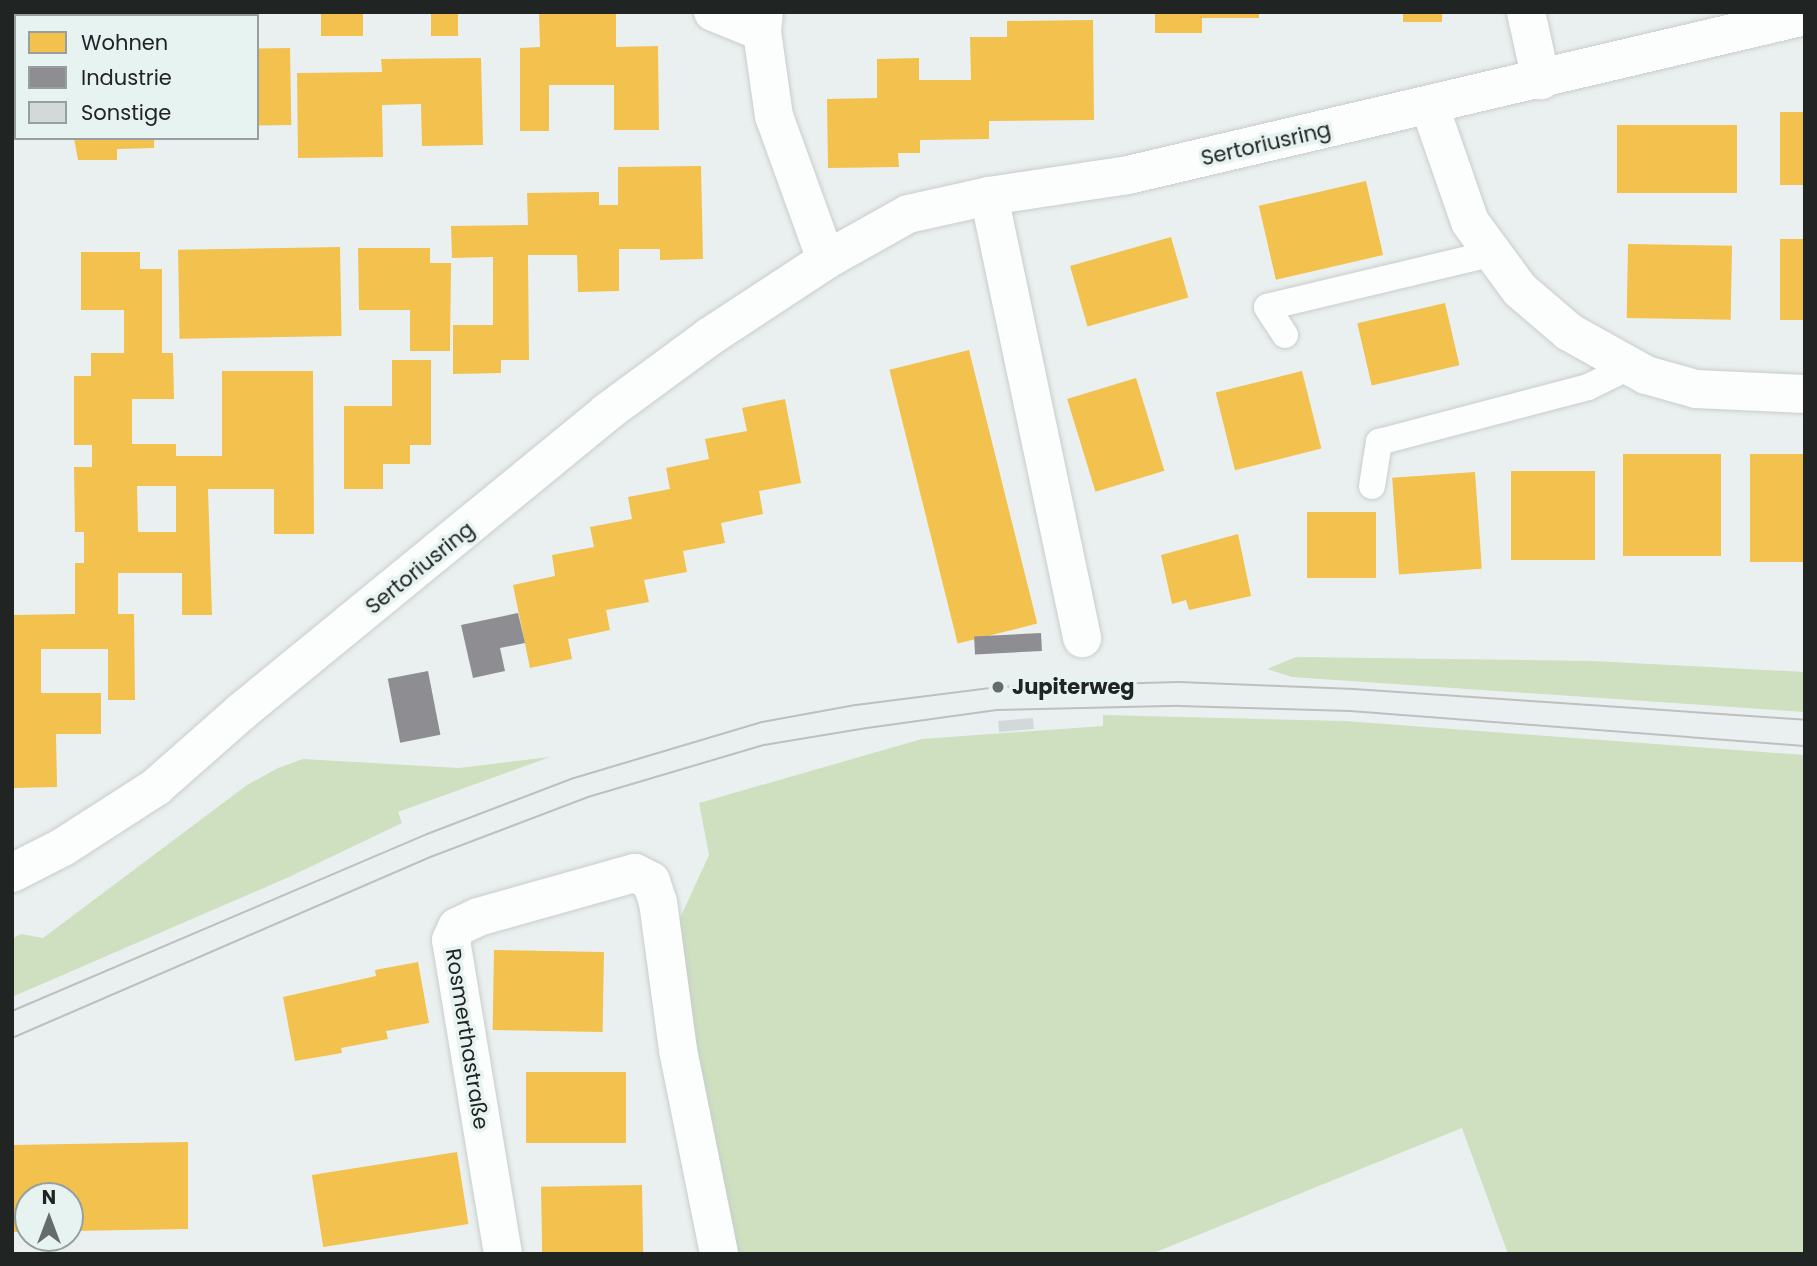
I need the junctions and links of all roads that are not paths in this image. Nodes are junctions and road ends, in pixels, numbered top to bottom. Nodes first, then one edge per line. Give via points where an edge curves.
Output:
1 (713, 12) edge
2 (1526, 12) edge
3 (1805, 16) edge
4 (763, 22) edge
5 (1727, 23) edge
6 (1541, 80) junction
7 (1430, 107) junction
8 (989, 196) junction
9 (1493, 253) junction
10 (826, 260) junction
11 (1285, 335) dead end
12 (1629, 367) junction
13 (1805, 394) edge
14 (1371, 486) dead end
15 (1082, 638) dead end
16 (12, 873) edge
17 (503, 1254) edge
18 (719, 1254) edge

1 - 4 street
2 - 6 street
3 - 5 street, Sertoriusring
4 - 10 street via 774,116
5 - 6 street, Sertoriusring
6 - 7 street, Sertoriusring
7 - 8 street, Sertoriusring via 1128,175
7 - 9 street via 1470,222
8 - 10 street, Sertoriusring via 908,214
8 - 15 street
9 - 11 lane via 1266,307
9 - 12 street via 1520,290 1569,332
10 - 16 street, Sertoriusring via 607,412 156,787 63,847
12 - 13 street via 1696,389
12 - 14 lane via 1588,387 1379,442
17 - 18 street, Rosmerthastraße via 451,940 457,927 478,917 635,873 651,881 657,902 678,1050

